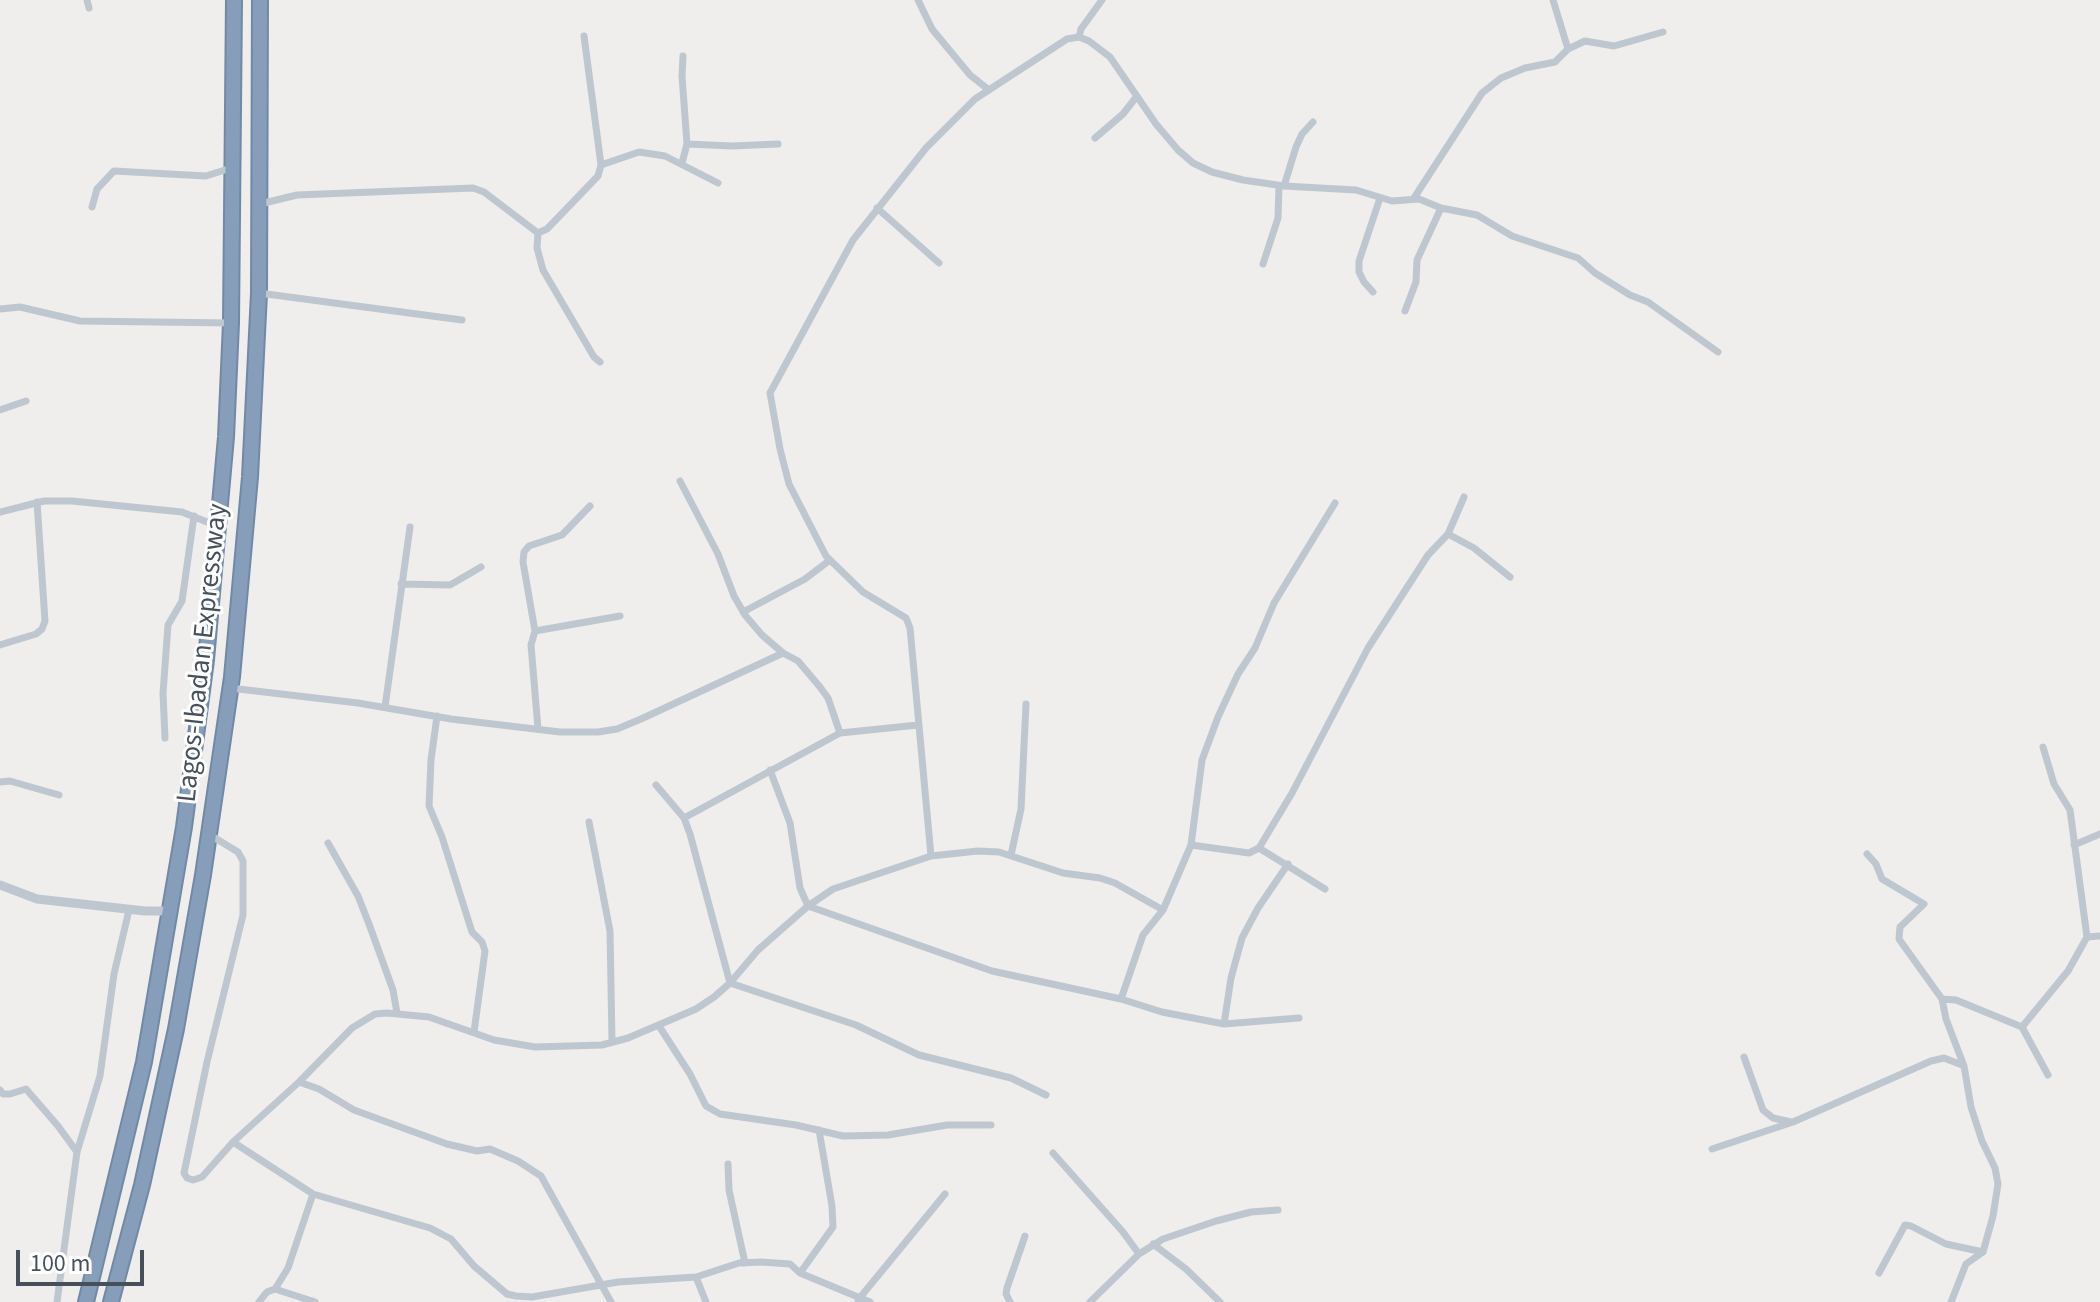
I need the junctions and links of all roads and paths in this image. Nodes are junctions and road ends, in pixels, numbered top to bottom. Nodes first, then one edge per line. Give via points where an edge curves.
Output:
1 (234, 0) edge
2 (260, 0) edge
3 (918, 0) edge
4 (1102, 0) edge
5 (1553, 0) edge
6 (1663, 32) dead end
7 (584, 36) dead end
8 (1079, 37) junction
9 (1568, 49) junction
10 (683, 56) dead end
11 (989, 90) junction
12 (1137, 96) junction
13 (1313, 122) dead end
14 (1095, 138) dead end
15 (687, 144) junction
16 (778, 144) dead end
17 (682, 163) junction
18 (601, 165) junction
19 (231, 168) junction
20 (718, 183) dead end
21 (1282, 186) junction
22 (1380, 198) junction
23 (1414, 198) junction
24 (259, 204) junction
25 (92, 207) dead end
26 (877, 208) junction
27 (1441, 208) junction
28 (538, 233) junction
29 (939, 263) dead end
30 (1263, 264) dead end
31 (1373, 292) dead end
32 (259, 293) junction
33 (0, 309) edge
34 (1405, 311) dead end
35 (462, 320) dead end
36 (231, 323) junction
37 (1718, 352) dead end
38 (600, 362) dead end
39 (26, 401) dead end
40 (0, 410) edge
41 (680, 481) dead end
42 (1464, 497) dead end
43 (37, 502) junction
44 (1335, 503) dead end
45 (590, 506) dead end
46 (0, 512) edge
47 (194, 516) junction
48 (219, 526) junction
49 (410, 527) dead end
50 (1448, 534) junction
51 (830, 560) junction
52 (481, 567) dead end
53 (1510, 577) dead end
54 (401, 584) junction
55 (743, 612) junction
56 (620, 616) dead end
57 (535, 631) junction
58 (0, 645) edge
59 (783, 653) junction
60 (230, 688) junction
61 (1026, 704) dead end
62 (385, 707) junction
63 (437, 716) junction
64 (918, 725) junction
65 (538, 729) junction
66 (840, 733) junction
67 (165, 738) dead end
68 (2043, 747) dead end
69 (770, 770) junction
70 (0, 782) edge
71 (656, 785) dead end
72 (59, 795) dead end
73 (684, 818) junction
74 (589, 822) dead end
75 (2100, 834) edge
76 (210, 835) junction
77 (328, 843) dead end
78 (1191, 845) junction
79 (2074, 845) junction
80 (1259, 848) junction
81 (1867, 854) dead end
82 (1011, 855) junction
83 (931, 856) junction
84 (1288, 864) junction
85 (0, 885) edge
86 (1325, 889) dead end
87 (808, 906) junction
88 (129, 910) junction
89 (1163, 910) junction
90 (170, 911) junction
91 (2100, 936) edge
92 (2087, 937) junction
93 (730, 983) junction
94 (1121, 999) junction
95 (1942, 999) junction
96 (397, 1013) junction
97 (1299, 1018) dead end
98 (1224, 1024) junction
99 (659, 1026) junction
100 (2022, 1027) junction
101 (474, 1032) junction
102 (612, 1042) junction
103 (1744, 1057) dead end
104 (1964, 1066) junction
105 (2048, 1075) dead end
106 (299, 1082) junction
107 (0, 1090) edge
108 (1046, 1095) dead end
109 (1793, 1122) junction
110 (991, 1125) dead end
111 (819, 1130) junction
112 (233, 1142) junction
113 (1712, 1149) dead end
114 (77, 1152) junction
115 (1053, 1153) dead end
116 (728, 1164) dead end
117 (313, 1194) junction
118 (945, 1194) dead end
119 (1278, 1210) dead end
120 (1025, 1236) dead end
121 (1153, 1244) junction
122 (1983, 1252) junction
123 (1139, 1254) junction
124 (745, 1263) junction
125 (800, 1273) junction
126 (1879, 1273) dead end
127 (696, 1277) junction
128 (603, 1284) junction
129 (275, 1289) junction
130 (529, 1300) edge
131 (859, 1300) edge
132 (57, 1302) edge
133 (86, 1302) edge
134 (111, 1302) edge
135 (259, 1302) edge
136 (315, 1302) edge
137 (611, 1302) edge
138 (706, 1302) edge
139 (870, 1302) edge
140 (1010, 1302) edge
141 (1090, 1302) edge
142 (1220, 1302) edge
143 (1951, 1302) edge

1 - 19 highway, Lagos-Ibadan Expressway
2 - 24 highway, Lagos-Ibadan Expressway
3 - 11 street via 932,29
4 - 8 street
5 - 9 street
6 - 9 street via 1614,46 1585,41
7 - 18 street
8 - 11 street via 1067,39
8 - 12 street via 1110,57
9 - 23 street via 1555,62 1501,78 1482,93
10 - 15 street
11 - 26 street via 926,148
12 - 14 street
12 - 21 street via 1193,163
13 - 21 street via 1302,134
15 - 16 street
15 - 17 street
17 - 18 street via 639,152
17 - 20 street
18 - 28 street via 598,176
19 - 25 street via 206,176 114,171 97,189
19 - 36 highway, Lagos-Ibadan Expressway
21 - 22 street via 1356,190
21 - 30 street
22 - 23 street
22 - 31 street via 1359,261 1359,272
23 - 27 street
24 - 28 street via 322,193 473,188
24 - 32 highway, Lagos-Ibadan Expressway
26 - 29 street
26 - 51 street via 853,240 770,393 789,484
27 - 34 street via 1417,260 1416,282
27 - 37 street via 1477,215 1512,236 1578,258
28 - 38 street via 543,270
32 - 35 street
32 - 60 highway, Lagos-Ibadan Expressway via 249,492
33 - 36 street via 20,307 80,321
36 - 48 highway, Lagos-Ibadan Expressway
39 - 40 street
41 - 55 street
42 - 50 street
43 - 46 street
43 - 47 street via 158,508
43 - 58 street via 45,621 36,634
44 - 78 street via 1274,603 1218,717 1202,760
45 - 57 street via 562,535 524,552
47 - 48 street
47 - 67 street via 182,601 168,625
48 - 90 highway, Lagos-Ibadan Expressway via 203,690
49 - 54 street
50 - 53 street
50 - 80 street via 1428,555 1368,648
51 - 55 street
51 - 64 street via 863,592 906,618
52 - 54 street via 442,587
54 - 62 street
55 - 59 street
56 - 57 street
57 - 65 street via 531,645
59 - 65 street via 617,729
59 - 66 street via 798,661 828,698
60 - 62 street
60 - 76 highway, Lagos-Ibadan Expressway
61 - 82 street via 1021,809
62 - 63 street
63 - 65 street
63 - 101 street via 429,806 472,932 485,951
64 - 66 street
64 - 83 street
66 - 69 street
68 - 79 street via 2054,784 2070,810
69 - 73 street
69 - 87 street via 790,823 800,888
70 - 72 street
71 - 73 street
73 - 93 street
74 - 102 street via 610,931
75 - 79 street
76 - 112 street via 243,861 243,915 207,1062 187,1178 202,1177
76 - 134 highway, Lagos-Ibadan Expressway via 176,1029
77 - 96 street via 358,896
78 - 80 street via 1249,853
78 - 89 street
79 - 92 street
80 - 84 street
81 - 95 street via 1882,879 1924,904 1900,927 1899,939
82 - 83 street via 978,851
82 - 89 street via 1115,883
83 - 87 street via 833,889
84 - 86 street
84 - 98 street via 1242,938
85 - 88 street via 37,899
87 - 93 street
87 - 94 street via 992,971
88 - 90 street
88 - 114 street via 100,1076
89 - 94 street via 1143,935
90 - 133 highway, Lagos-Ibadan Expressway via 144,1062
91 - 92 street
92 - 100 street via 2068,971
93 - 99 street via 696,1009
93 - 108 street via 856,1025 919,1055 1011,1078
94 - 98 street
95 - 100 street
95 - 104 street
96 - 101 street
96 - 106 street via 362,1020
97 - 98 street
99 - 102 street
99 - 111 street via 710,1110
100 - 105 street
101 - 102 street via 535,1047
103 - 109 street via 1763,1110
104 - 109 street via 1944,1058 1931,1061
104 - 122 street via 1971,1107 1998,1184
106 - 112 street
106 - 128 street via 354,1110 447,1144 490,1149 541,1176
107 - 114 street via 10,1094 26,1089
109 - 113 street
110 - 111 street via 947,1125 868,1137
111 - 125 street via 833,1227
112 - 117 street
114 - 132 street
115 - 123 street
116 - 124 street
117 - 129 street via 288,1268
117 - 130 street via 430,1228 451,1239 507,1294
118 - 131 street
119 - 121 street via 1216,1221
120 - 140 street via 1006,1294
121 - 123 street
121 - 142 street
122 - 126 street via 1946,1244 1905,1225
122 - 143 street via 1966,1264
123 - 141 street
124 - 125 street via 790,1264
124 - 127 street
125 - 131 street
127 - 128 street
127 - 138 street
128 - 130 street
128 - 137 street
129 - 135 street
129 - 136 street
131 - 139 street

